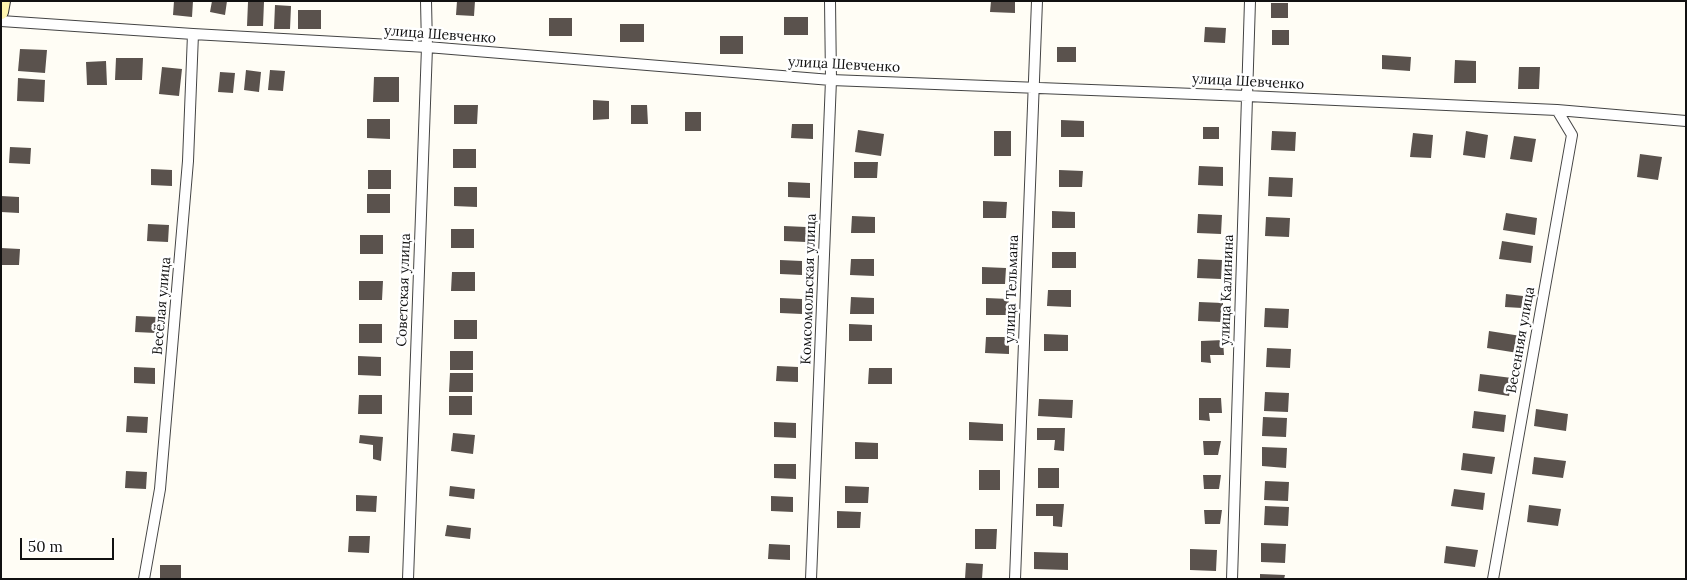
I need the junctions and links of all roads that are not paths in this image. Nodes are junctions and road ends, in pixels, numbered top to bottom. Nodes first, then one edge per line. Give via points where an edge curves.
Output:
1 (3, 1) edge
2 (426, 1) edge
3 (830, 1) edge
4 (1037, 1) edge
5 (1250, 1) edge
6 (1, 12) edge
7 (1, 21) edge
8 (193, 34) junction
9 (427, 47) junction
10 (832, 80) junction
11 (1033, 87) junction
12 (1247, 96) junction
13 (1556, 110) junction
14 (1686, 121) edge
15 (144, 579) edge
16 (408, 579) edge
17 (811, 579) edge
18 (1015, 579) edge
19 (1232, 579) edge
20 (1493, 579) edge

1 - 6 main road
2 - 9 street, Советская улица
3 - 10 street, Комсомольская улица
4 - 11 street, улица Тельмана
5 - 12 street, улица Калинина
7 - 8 street, улица Шевченко
8 - 9 street, улица Шевченко
8 - 15 street, Весёлая улица via 188,161 160,490
9 - 10 street, улица Шевченко
9 - 16 street, Советская улица
10 - 11 street, улица Шевченко
10 - 17 street, Комсомольская улица
11 - 12 street, улица Шевченко
11 - 18 street, улица Тельмана
12 - 13 street, улица Шевченко
12 - 19 street, улица Калинина
13 - 14 street, улица Шевченко
13 - 20 street, Весенняя улица via 1572,135

